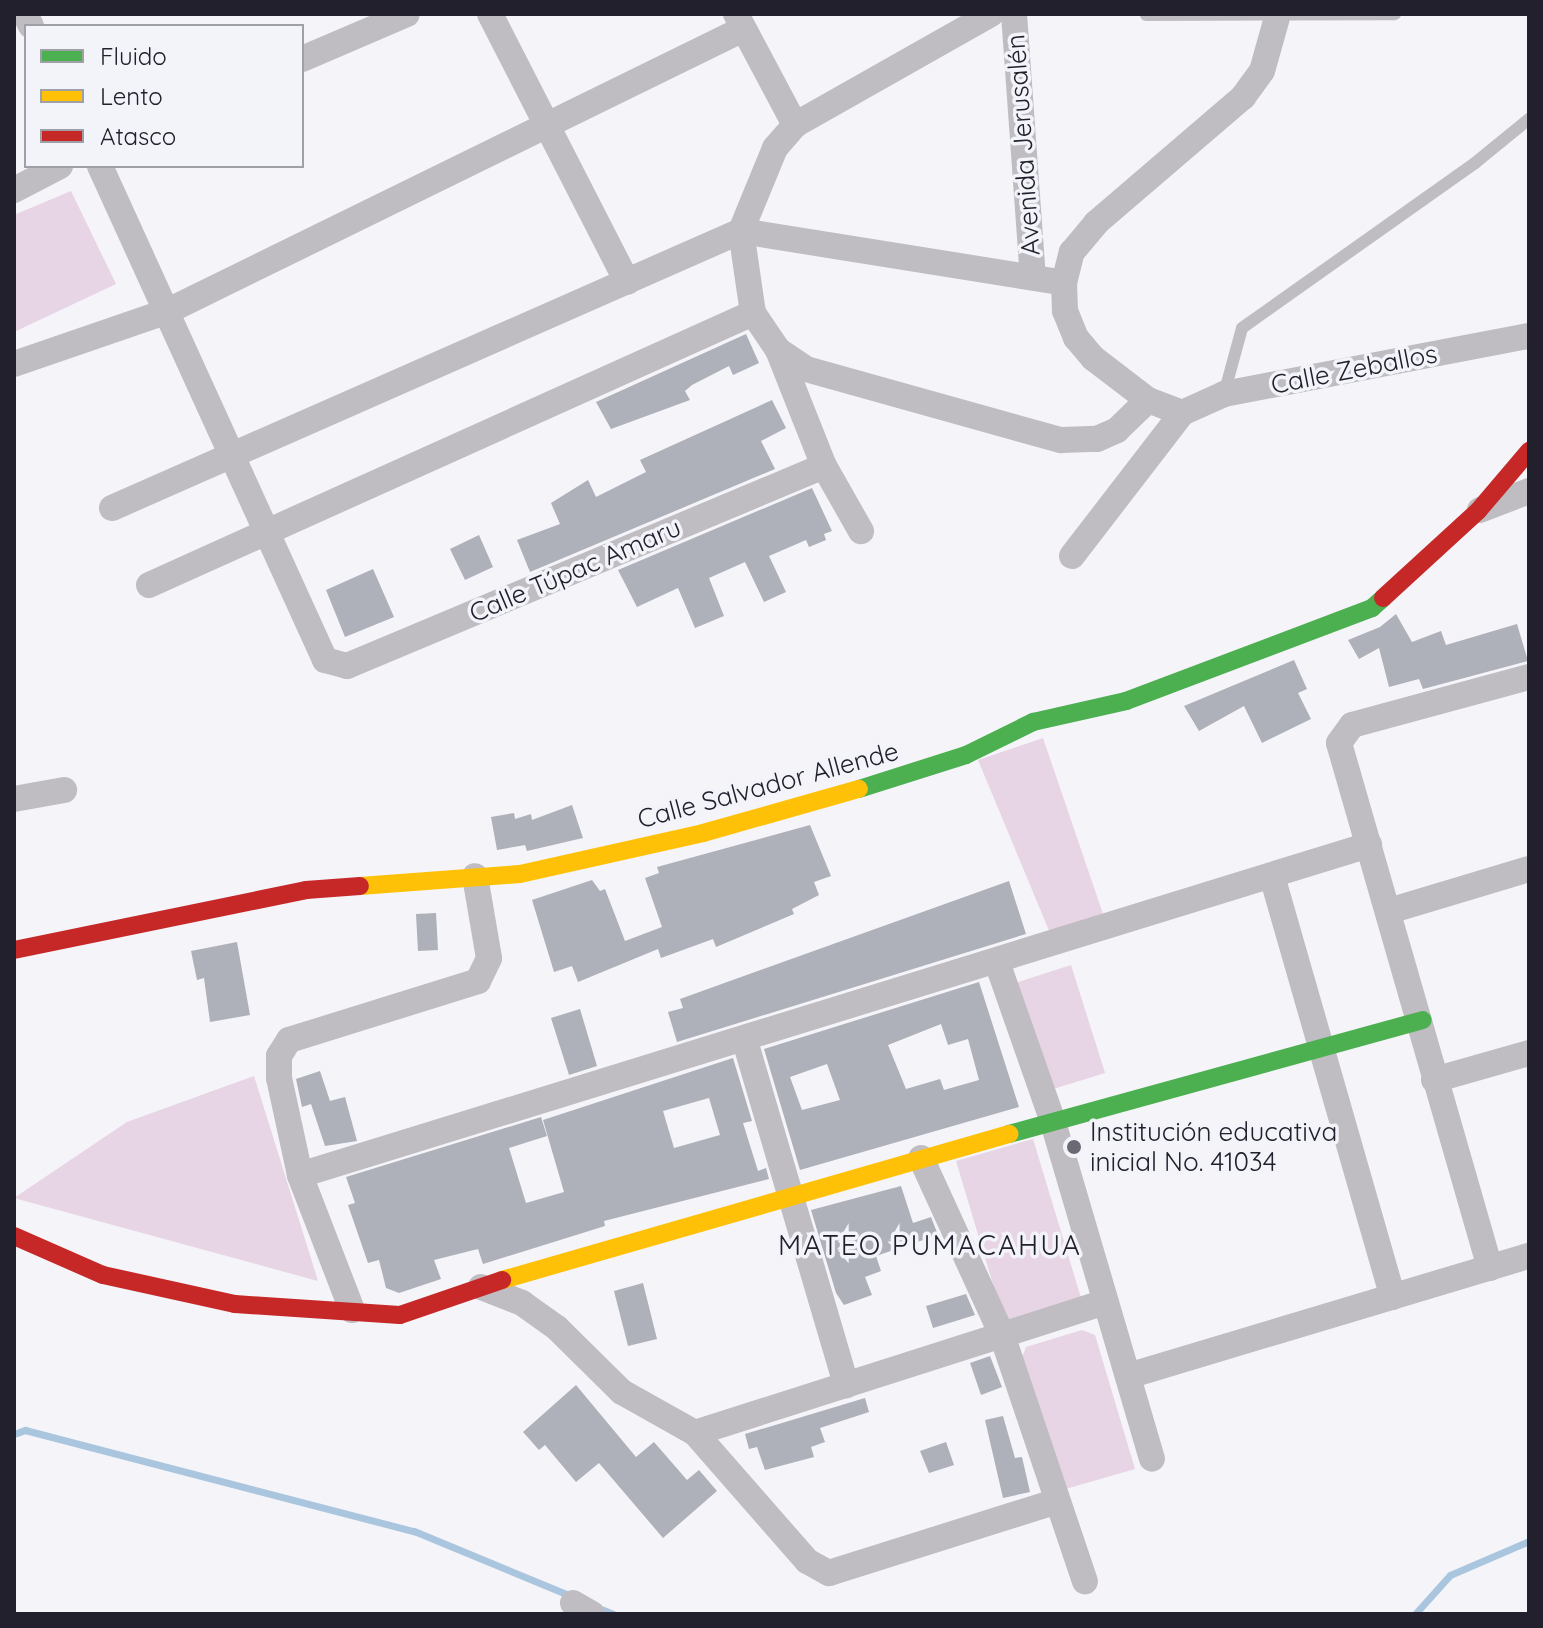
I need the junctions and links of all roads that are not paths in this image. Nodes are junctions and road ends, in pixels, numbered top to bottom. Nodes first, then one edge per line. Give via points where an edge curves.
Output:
1 (407, 14) edge
2 (490, 14) edge
3 (991, 14) edge
4 (1014, 14) edge
5 (1278, 14) edge
6 (1395, 14) edge
7 (1146, 15) edge
8 (739, 21) edge
9 (304, 58) edge
10 (1529, 119) edge
11 (546, 125) junction
12 (795, 125) junction
13 (56, 168) edge
14 (101, 168) edge
15 (14, 190) edge
16 (741, 231) junction
17 (1033, 276) junction
18 (627, 282) junction
19 (1064, 283) junction
20 (168, 311) junction
21 (753, 313) junction
22 (1529, 336) edge
23 (778, 350) junction
24 (14, 364) edge
25 (1224, 394) junction
26 (1148, 400) junction
27 (1182, 413) junction
28 (1529, 451) edge
29 (234, 454) junction
30 (824, 466) junction
31 (1529, 491) edge
32 (112, 508) dead end
33 (1478, 511) junction
34 (268, 531) junction
35 (861, 531) dead end
36 (1072, 556) dead end
37 (149, 585) dead end
38 (1529, 677) edge
39 (64, 790) dead end
40 (14, 799) edge
41 (1369, 845) junction
42 (1529, 869) edge
43 (475, 876) junction
44 (1272, 876) junction
45 (1389, 911) junction
46 (14, 950) edge
47 (997, 962) junction
48 (1423, 1020) junction
49 (745, 1041) junction
50 (1322, 1047) junction
51 (1529, 1053) edge
52 (1434, 1080) junction
53 (1052, 1119) junction
54 (921, 1158) junction
55 (300, 1175) junction
56 (791, 1194) junction
57 (14, 1236) edge
58 (1529, 1256) edge
59 (1490, 1268) junction
60 (481, 1287) junction
61 (1393, 1297) junction
62 (1106, 1302) junction
63 (352, 1310) junction
64 (1002, 1335) junction
65 (1128, 1376) junction
66 (846, 1385) junction
67 (695, 1433) junction
68 (1152, 1459) dead end
69 (1054, 1502) junction
70 (1085, 1581) dead end

1 - 9 street
2 - 11 street
3 - 12 street
4 - 17 street, Avenida Jerusalén
5 - 6 lane
5 - 7 lane
5 - 19 street via 1262,71 1243,97 1096,223 1072,252
8 - 11 street
8 - 12 street
10 - 25 lane via 1242,328
11 - 18 street
11 - 20 street
12 - 16 street via 775,148
13 - 15 street
14 - 20 street
16 - 17 street
16 - 18 street
16 - 21 street
17 - 19 street
18 - 29 street
19 - 26 street via 1065,311 1076,338
20 - 24 street
20 - 29 street
21 - 23 street
21 - 34 street
22 - 25 street, Calle Zeballos
23 - 26 street via 806,369 1061,440 1097,439 1117,430
23 - 30 street
25 - 27 street, Calle Zeballos
26 - 27 street
27 - 36 street
28 - 33 street, Calle Salvador Allende
29 - 32 street
29 - 34 street
30 - 34 street, Calle Túpac Amaru via 347,666 325,660
30 - 35 street
31 - 33 street
33 - 43 street, Calle Salvador Allende via 1372,608 1126,701 1033,722 914,773 717,829 520,874
34 - 37 street
38 - 41 street via 1352,725 1339,743
39 - 40 street
41 - 44 street
41 - 45 street
42 - 45 street
43 - 46 street, Calle Salvador Allende via 306,890
43 - 55 street via 489,958 478,981 289,1040 279,1056
44 - 47 street
44 - 50 street
45 - 48 street
47 - 49 street
47 - 53 street
48 - 50 street
48 - 52 street
49 - 55 street
49 - 56 street
50 - 53 street
50 - 61 street
51 - 52 street
52 - 59 street
53 - 54 street
53 - 62 street
54 - 56 street
54 - 64 street
55 - 63 street
56 - 60 street
56 - 66 street
57 - 63 street via 103,1275 235,1304
58 - 59 street
59 - 61 street
60 - 63 street via 400,1315
60 - 67 street via 522,1303 557,1328 622,1392
61 - 65 street
62 - 64 street
62 - 65 street
64 - 66 street
64 - 69 street
65 - 68 street
66 - 67 street
67 - 69 street via 807,1561 829,1573
69 - 70 street

